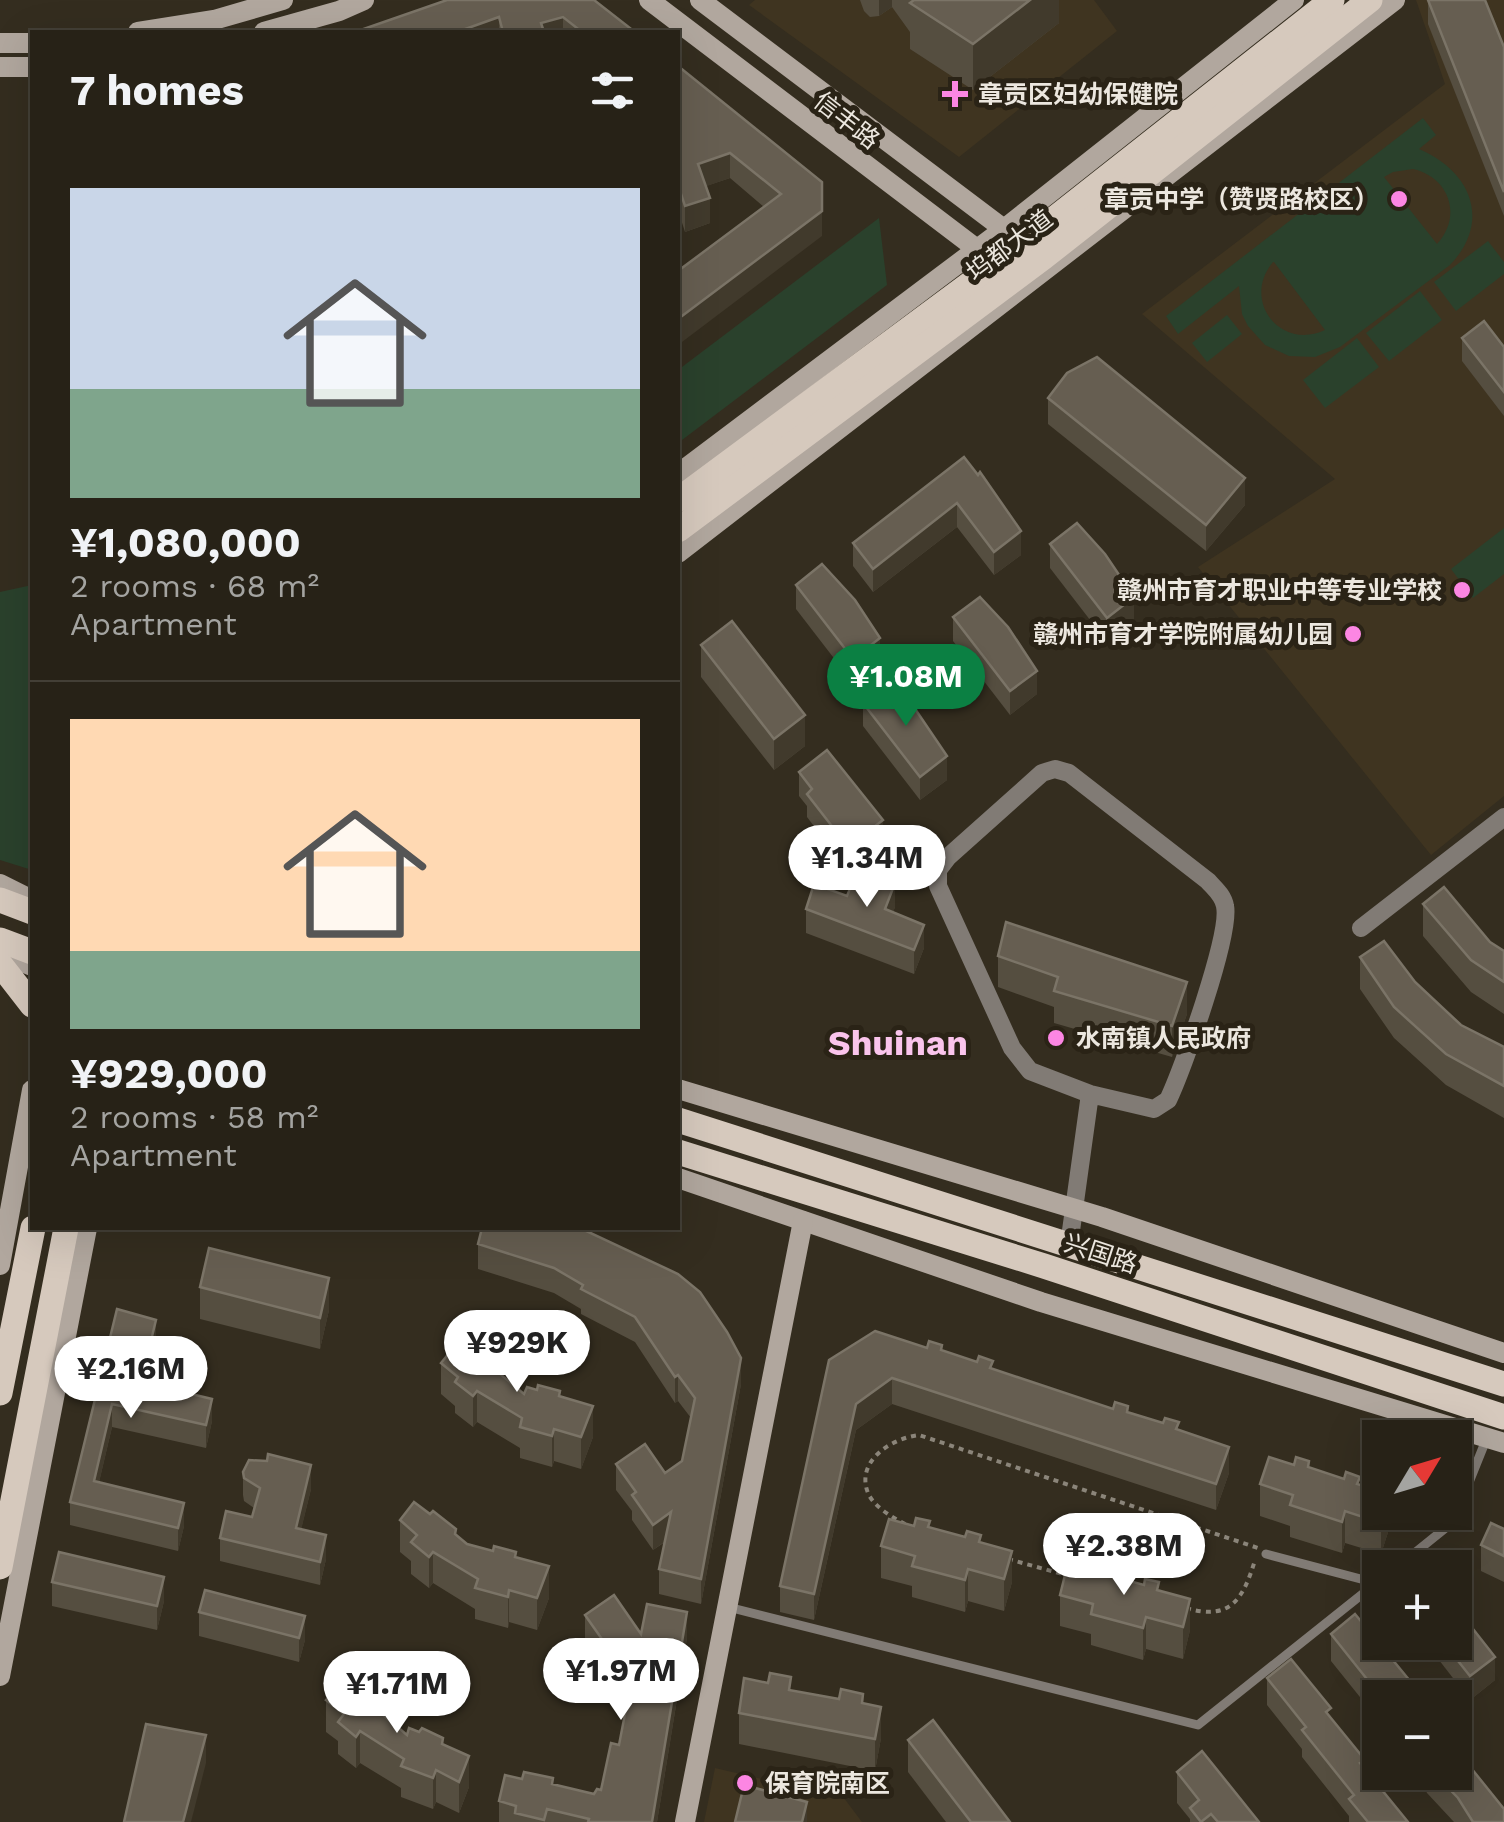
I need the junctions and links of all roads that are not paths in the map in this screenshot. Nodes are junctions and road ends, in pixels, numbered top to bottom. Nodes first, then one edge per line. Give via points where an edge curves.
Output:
1 (283, 0) edge
2 (364, 0) edge
3 (649, 0) edge
4 (700, 0) edge
5 (1294, 0) edge
6 (1332, 0) edge
7 (1370, 0) edge
8 (1395, 0) edge
9 (151, 30) edge
10 (271, 30) edge
11 (0, 43) edge
12 (30, 44) edge
13 (0, 67) edge
14 (30, 68) edge
15 (1023, 243) junction
16 (975, 250) junction
17 (1008, 269) junction
18 (680, 472) edge
19 (680, 499) edge
20 (680, 528) edge
21 (680, 552) edge
22 (1504, 818) edge
23 (0, 884) edge
24 (0, 898) edge
25 (30, 901) edge
26 (30, 902) edge
27 (30, 911) edge
28 (1361, 928) dead end
29 (0, 940) edge
30 (30, 951) edge
31 (0, 952) edge
32 (0, 964) edge
33 (30, 965) edge
34 (30, 1002) edge
35 (680, 1090) edge
36 (1090, 1094) junction
37 (30, 1101) edge
38 (680, 1121) edge
39 (680, 1153) edge
40 (680, 1179) edge
41 (1074, 1208) junction
42 (803, 1221) junction
43 (33, 1230) edge
44 (66, 1230) edge
45 (86, 1230) edge
46 (1069, 1245) junction
47 (0, 1265) edge
48 (1504, 1353) edge
49 (1504, 1384) edge
50 (0, 1393) edge
51 (1498, 1432) edge
52 (1418, 1550) edge
53 (1262, 1551) road end
54 (0, 1567) edge
55 (1362, 1578) edge
56 (1362, 1595) edge
57 (727, 1607) junction
58 (0, 1676) edge
59 (685, 1822) edge

1 - 9 street
2 - 10 street
3 - 16 street, 信丰路
4 - 15 street, 信丰路
5 - 15 street
6 - 15 main road, 坞都大道
7 - 15 main road, 坞都大道
8 - 21 street
11 - 12 street
13 - 14 street
15 - 16 street
15 - 17 main road, 坞都大道
16 - 17 street, 信丰路
16 - 18 street
17 - 19 main road, 坞都大道
17 - 20 main road, 坞都大道
22 - 28 street
23 - 25 street
24 - 26 main road
24 - 27 main road
29 - 30 main road
31 - 33 street
32 - 34 main road
35 - 41 street
36 - 36 street via 1154,1108 1168,1100 1220,947 1226,910 1208,881 1069,773 1055,769 1042,773 948,857 938,870 938,886 1012,1048 1030,1071
36 - 41 street
37 - 47 street
38 - 46 main road, 兴国路
39 - 51 main road, 兴国路 via 1044,1266
40 - 42 street
41 - 46 street
41 - 48 street
42 - 51 street via 1040,1302
42 - 57 street
43 - 50 main road
44 - 54 main road
45 - 58 street
46 - 49 main road, 兴国路
51 - 52 lane via 1453,1522
53 - 55 lane
56 - 57 lane via 1198,1725
57 - 59 street

